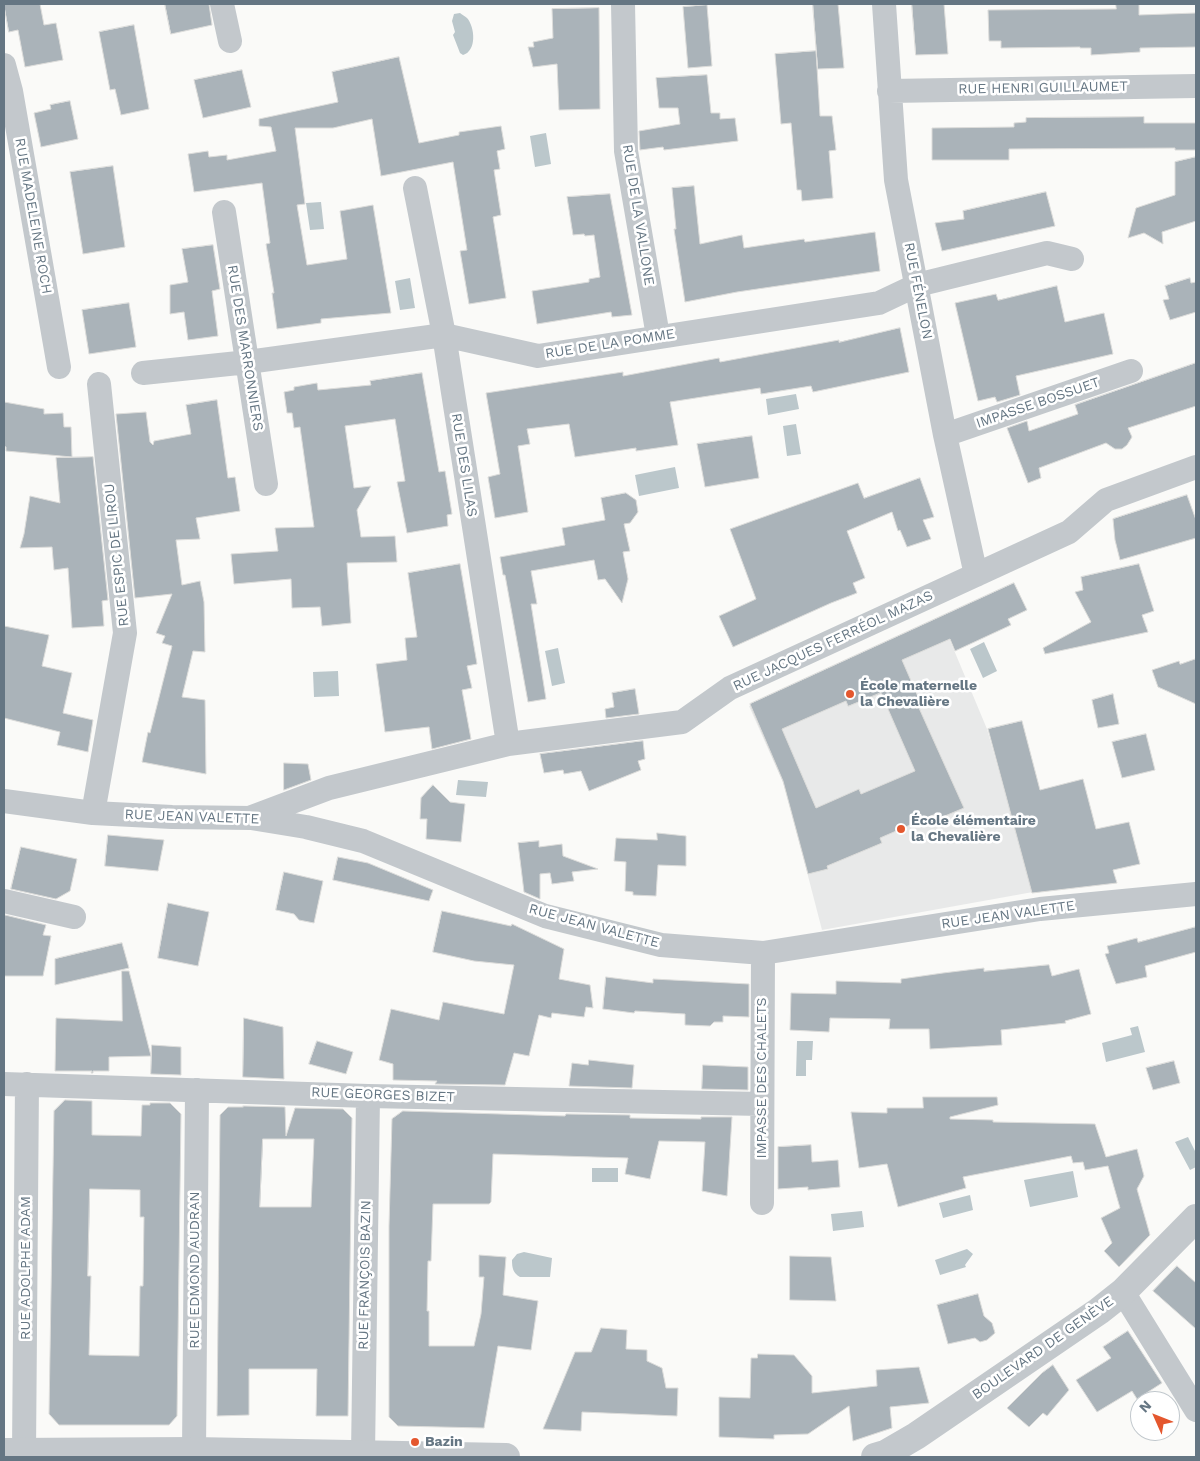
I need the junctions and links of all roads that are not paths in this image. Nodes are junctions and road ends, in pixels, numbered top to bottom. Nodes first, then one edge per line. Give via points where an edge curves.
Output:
1 (222, 4) edge
2 (623, 4) edge
3 (884, 4) edge
4 (230, 41) dead end
5 (4, 65) edge
6 (1196, 86) edge
7 (889, 91) junction
8 (415, 188) dead end
9 (224, 212) dead end
10 (1072, 259) dead end
11 (917, 285) junction
12 (444, 335) junction
13 (658, 336) junction
14 (248, 362) junction
15 (59, 367) dead end
16 (1131, 371) dead end
17 (143, 373) dead end
18 (98, 384) dead end
19 (945, 435) junction
20 (1196, 467) edge
21 (266, 484) dead end
22 (976, 575) junction
23 (508, 744) junction
24 (4, 801) edge
25 (93, 813) junction
26 (251, 818) junction
27 (1196, 894) edge
28 (4, 901) edge
29 (74, 917) dead end
30 (762, 953) junction
31 (4, 1084) edge
32 (27, 1084) junction
33 (196, 1090) junction
34 (368, 1096) junction
35 (762, 1104) junction
36 (762, 1204) dead end
37 (1196, 1218) edge
38 (1123, 1292) junction
39 (1196, 1410) edge
40 (194, 1451) junction
41 (14, 1452) edge
42 (363, 1454) junction
43 (506, 1457) edge
44 (875, 1457) edge

1 - 4 street
2 - 13 street, RUE DE LA VALLONE via 626,151
3 - 7 street, RUE FÉNELON
5 - 15 street, RUE MADELEINE ROCH
6 - 7 street, RUE HENRI GUILLAUMET
7 - 11 street, RUE FÉNELON via 896,180
8 - 12 street, RUE DES LILAS
9 - 14 street, RUE DES MARRONNIERS
10 - 11 street, RUE DE LA POMME via 1046,253
11 - 13 street, RUE DE LA POMME via 879,303
11 - 19 street, RUE FÉNELON
12 - 13 street, RUE DE LA POMME via 538,356
12 - 14 street, RUE DE LA POMME
12 - 23 street, RUE DES LILAS
14 - 17 street, RUE DE LA POMME
14 - 21 street, RUE DES MARRONNIERS
16 - 19 street, IMPASSE BOSSUET
18 - 25 street, RUE ESPIC DE LIROU via 125,633
19 - 22 street, RUE FÉNELON
20 - 22 street, RUE JACQUES FERRÉOL MAZAS via 1106,500 1068,532
22 - 23 street, RUE JACQUES FERRÉOL MAZAS via 730,688 682,722
23 - 26 street, RUE JACQUES FERRÉOL MAZAS via 329,788
24 - 25 street, RUE JEAN VALETTE
25 - 26 street, RUE JEAN VALETTE
26 - 30 street, RUE JEAN VALETTE via 363,841 545,916 660,945
27 - 30 street, RUE JEAN VALETTE via 1040,909
28 - 29 street
30 - 35 street, IMPASSE DES CHALETS
31 - 32 street, RUE GEORGES BIZET
32 - 33 street, RUE GEORGES BIZET
32 - 41 street, RUE ADOLPHE ADAM
33 - 34 street, RUE GEORGES BIZET
33 - 40 street, RUE EDMOND AUDRAN
34 - 35 street, RUE GEORGES BIZET
34 - 42 street, RUE FRANÇOIS BAZIN
35 - 36 street, IMPASSE DES CHALETS
37 - 38 street, BOULEVARD DE GENÈVE
38 - 39 street
38 - 44 street, BOULEVARD DE GENÈVE via 916,1436
40 - 41 street
40 - 42 street
42 - 43 street

